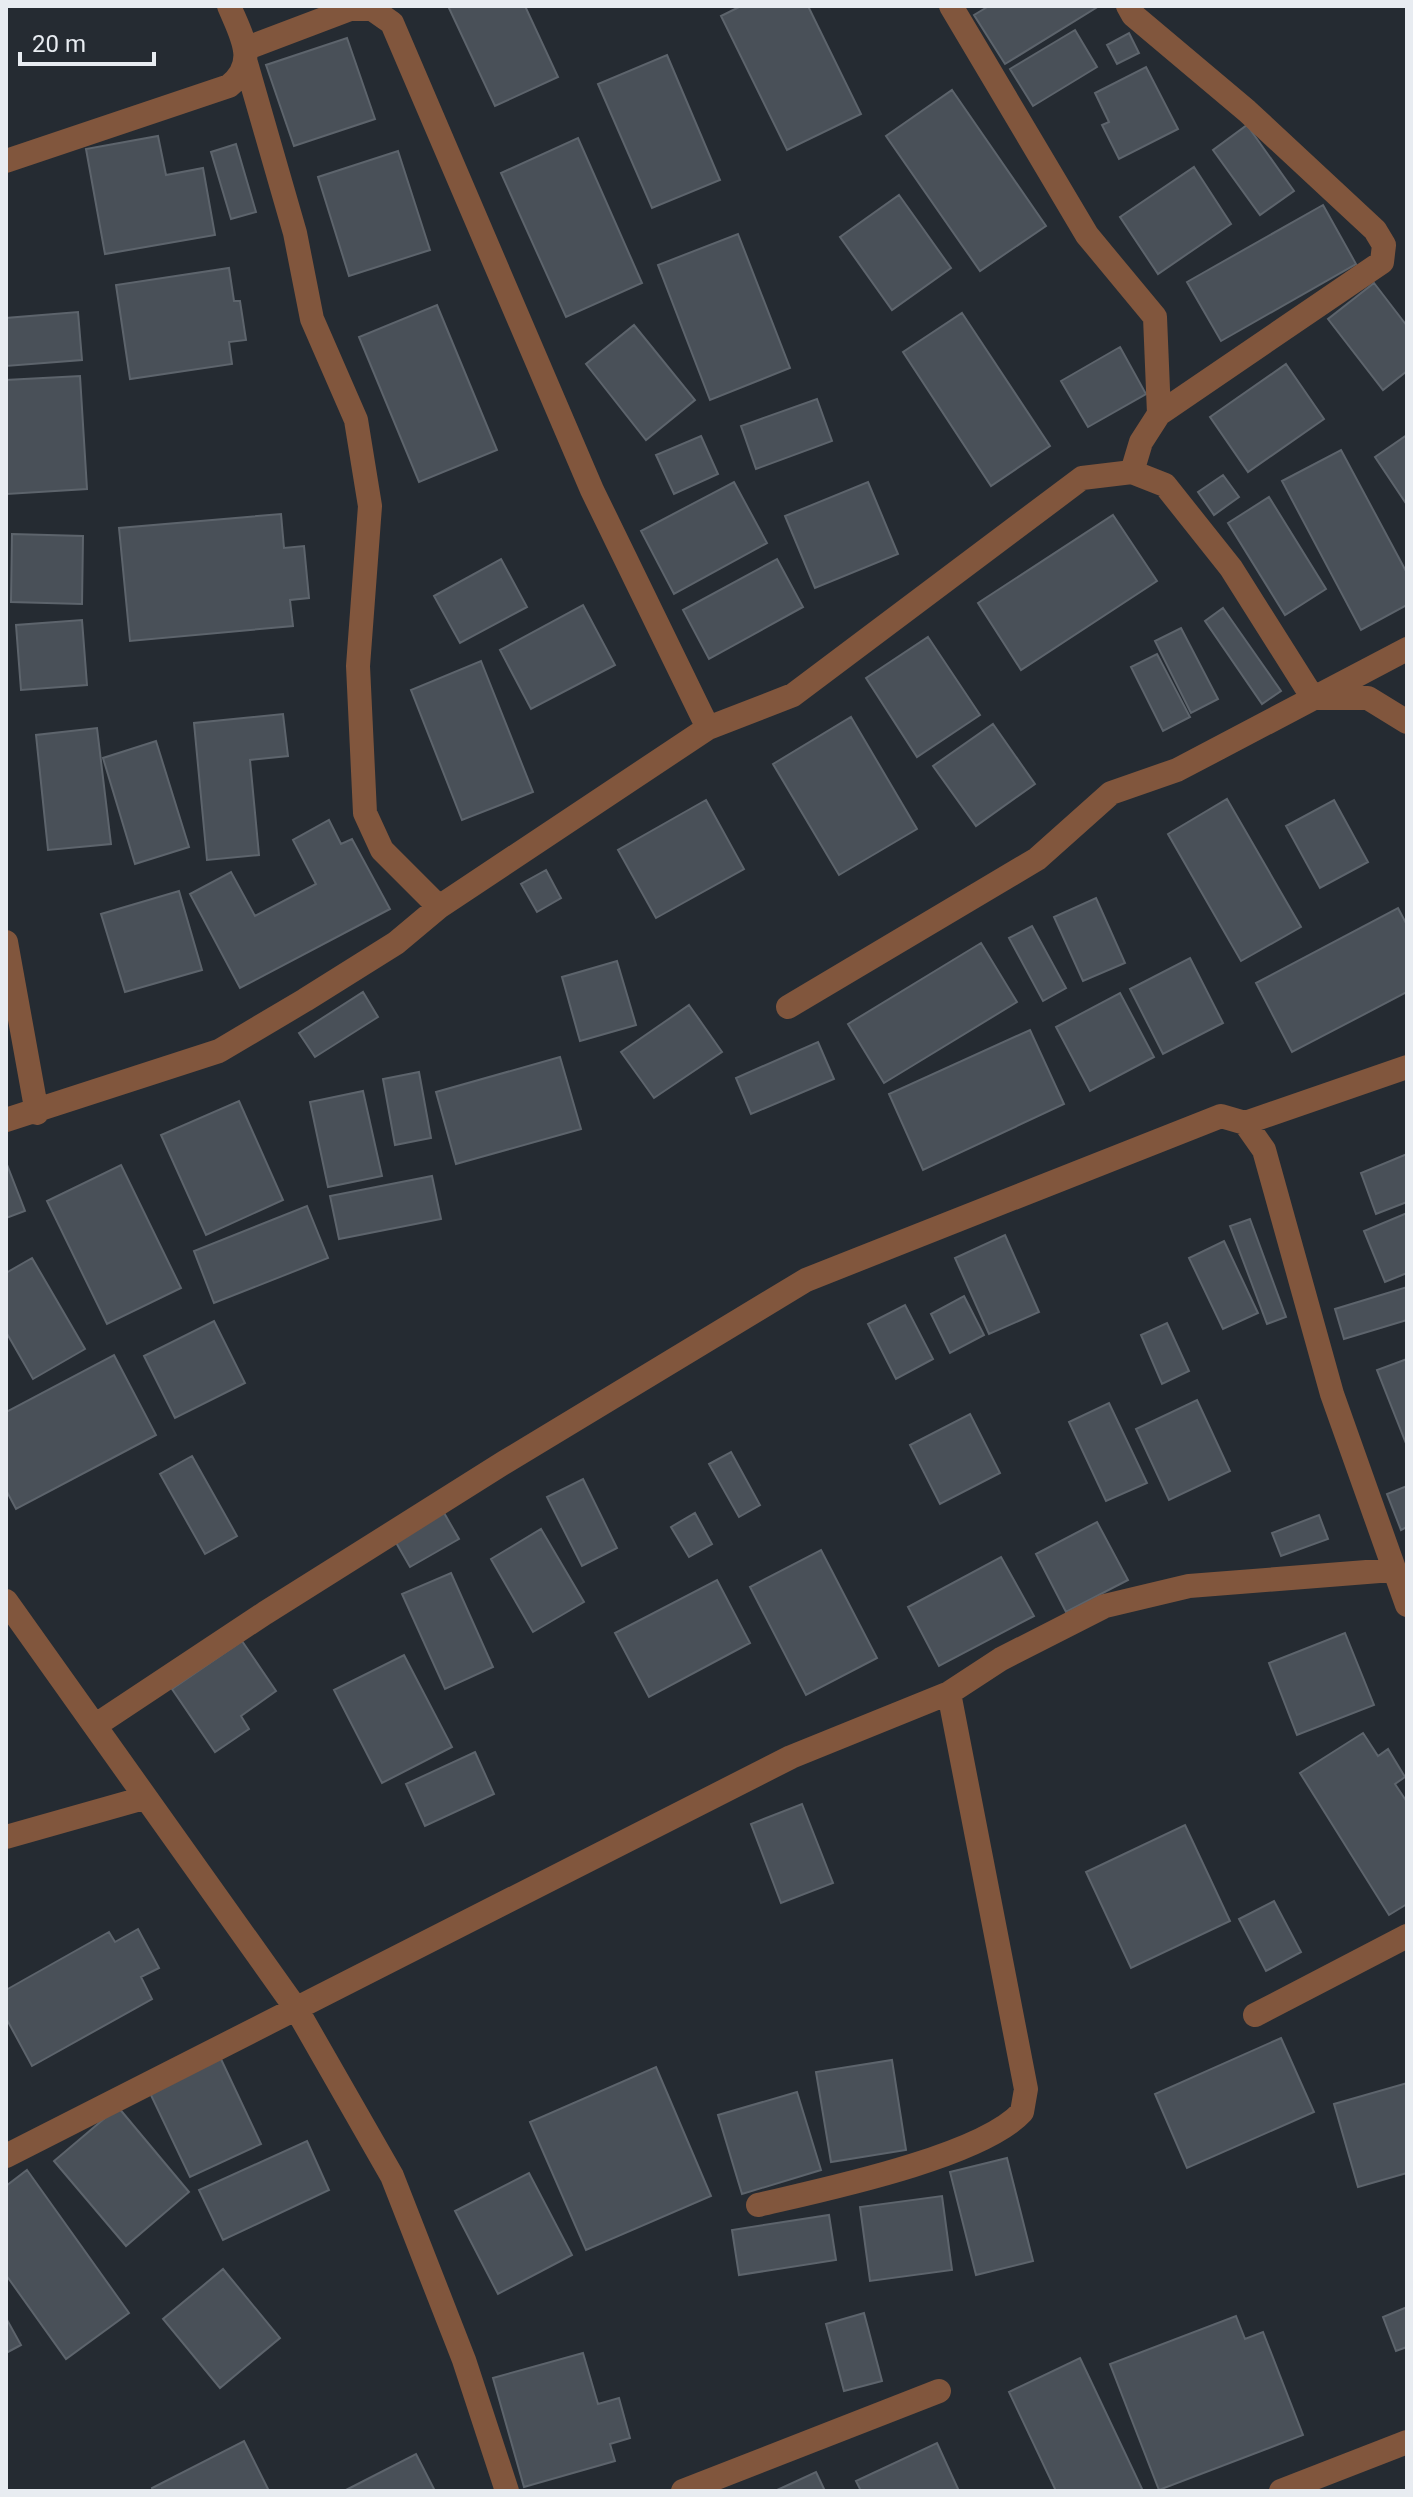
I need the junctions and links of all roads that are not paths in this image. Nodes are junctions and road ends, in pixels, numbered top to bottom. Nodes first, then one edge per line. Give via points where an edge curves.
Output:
1 (229, 6) edge
2 (951, 6) edge
3 (1128, 6) edge
4 (246, 56) junction
5 (6, 161) edge
6 (1159, 414) junction
7 (1132, 472) junction
8 (1407, 649) edge
9 (1313, 698) junction
10 (1407, 722) edge
11 (708, 728) junction
12 (439, 907) junction
13 (6, 942) edge
14 (788, 1007) dead end
15 (1407, 1067) edge
16 (37, 1113) junction
17 (6, 1120) edge
18 (1245, 1123) junction
19 (1392, 1570) junction
20 (6, 1601) edge
21 (1407, 1605) edge
22 (949, 1693) junction
23 (96, 1725) junction
24 (144, 1798) junction
25 (6, 1837) edge
26 (1407, 1936) edge
27 (297, 2010) junction
28 (1255, 2015) dead end
29 (6, 2156) edge
30 (758, 2205) dead end
31 (939, 2391) dead end
32 (1407, 2442) edge
33 (507, 2491) edge
34 (683, 2491) edge
35 (1281, 2491) edge

1 - 4 street
2 - 6 street via 1087,235 1155,317
3 - 6 street via 1375,230 1384,245 1382,262
4 - 5 street via 240,78 229,86
4 - 11 street via 350,9 372,9 392,23 592,490
4 - 12 street via 295,233 312,319 356,420 370,506 358,666 365,813 382,850
6 - 7 street via 1141,442
7 - 9 street via 1165,485 1231,568
7 - 11 street via 1082,478 793,695
8 - 9 street
9 - 10 street via 1368,698
9 - 14 street via 1177,770 1111,793 1037,859
11 - 12 street
12 - 16 street via 396,943 219,1051
13 - 16 street
15 - 18 street
16 - 17 street
18 - 19 street via 1264,1150 1332,1394
18 - 23 street via 1221,1116 806,1280 505,1462
19 - 21 street
19 - 22 street via 1189,1586 1105,1606 1001,1659
20 - 23 street
22 - 27 street via 791,1757
22 - 30 street via 1026,2089 1022,2112 994,2135 856,2182
23 - 24 street
24 - 25 street
24 - 27 street
26 - 28 street
27 - 29 street
27 - 33 street via 392,2176 464,2360
31 - 34 street
32 - 35 street

